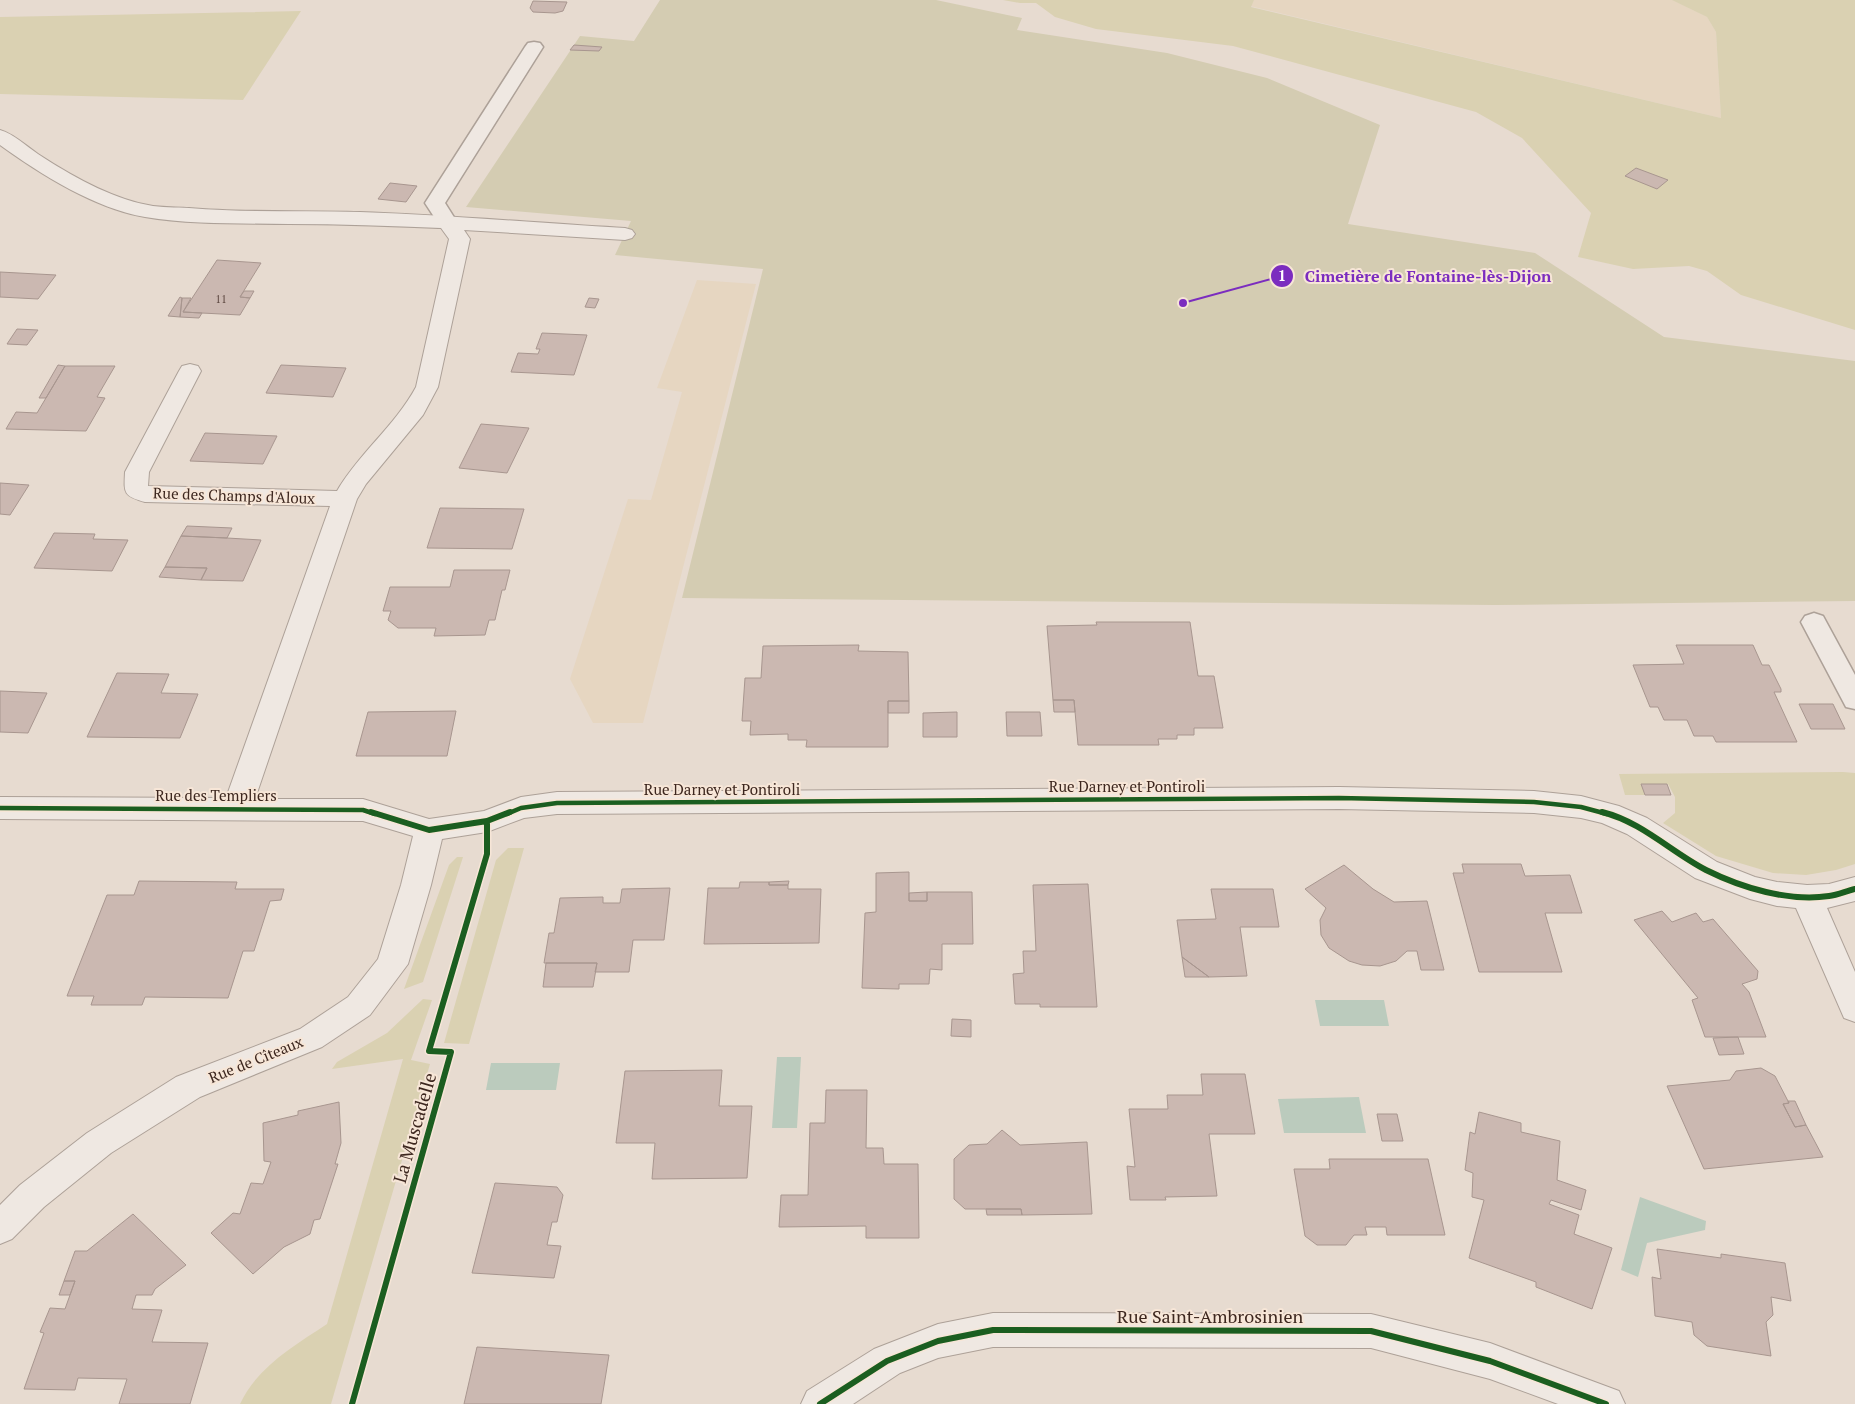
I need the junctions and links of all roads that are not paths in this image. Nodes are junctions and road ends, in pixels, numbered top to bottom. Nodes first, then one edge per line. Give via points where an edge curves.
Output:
1 (534, 47) dead end
2 (0, 136) edge
3 (447, 222) junction
4 (625, 234) dead end
5 (190, 371) dead end
6 (345, 499) junction
7 (1814, 622) dead end
8 (1855, 700) edge
9 (0, 808) edge
10 (237, 808) junction
11 (429, 830) junction
12 (1855, 888) edge
13 (1807, 898) junction
14 (1855, 1009) edge
15 (0, 1228) edge
16 (820, 1404) edge
17 (1606, 1404) edge

1 - 3 lane via 435,202
2 - 3 street via 32,159 100,196 145,211 221,217
3 - 4 street
3 - 6 street via 460,239 428,387 415,410 356,480
5 - 6 street, Rue des Champs d'Aloux via 137,472 136,490 145,494
6 - 10 street
7 - 8 lane
9 - 10 street, Rue des Templiers
10 - 11 street, Rue des Templiers via 364,810
11 - 13 street, Rue Darney et Pontiroli via 487,821 521,808 557,803 1339,798 1534,802 1609,814 1637,826 1686,859 1727,880 1777,894
11 - 15 street, Rue de Cîteaux via 392,964 359,1006 311,1038 188,1087 99,1143 32,1196
12 - 13 street, Rue Darney et Pontiroli via 1829,896
13 - 14 street
16 - 17 street, Rue Saint-Ambrosinien via 887,1361 938,1341 993,1330 1371,1331 1490,1361

